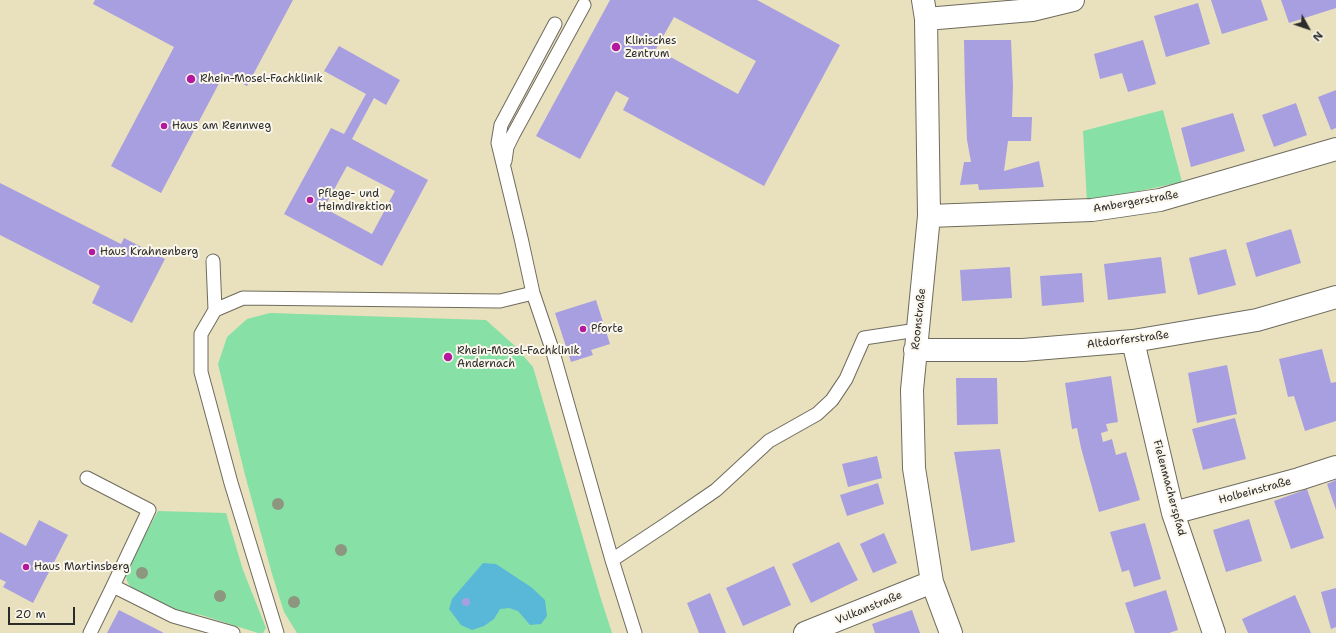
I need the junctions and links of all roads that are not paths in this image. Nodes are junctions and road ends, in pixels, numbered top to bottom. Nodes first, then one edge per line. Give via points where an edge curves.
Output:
1 (1073, 0) edge
2 (584, 5) dead end
3 (924, 9) edge
4 (555, 24) dead end
5 (1336, 149) edge
6 (504, 165) junction
7 (929, 216) junction
8 (213, 261) dead end
9 (533, 293) junction
10 (1336, 297) edge
11 (215, 310) junction
12 (916, 340) junction
13 (1133, 341) junction
14 (1336, 467) edge
15 (87, 478) dead end
16 (1174, 512) junction
17 (612, 560) junction
18 (932, 582) junction
19 (113, 586) junction
20 (90, 633) edge
21 (233, 633) edge
22 (277, 633) edge
23 (635, 633) edge
24 (805, 633) edge
25 (951, 633) edge
26 (1214, 633) edge

1 - 3 street via 1032,10
2 - 6 lane via 507,147
3 - 7 street, Roonstraße
4 - 6 lane via 501,125 498,142
5 - 7 street, Ambergerstraße via 1160,200 1092,210
6 - 9 lane
7 - 12 street, Roonstraße
8 - 11 lane
9 - 11 lane via 500,301 243,298
9 - 17 lane via 552,349
10 - 13 street, Altdorferstraße via 1257,320
11 - 22 lane via 201,334 200,372 230,483
12 - 13 street, Altdorferstraße via 1023,350
12 - 17 lane via 864,338 846,379 832,400 817,414 769,441 716,490
12 - 18 street, Roonstraße via 912,390 914,468
13 - 16 street, Fielenmacherspfad
14 - 16 street, Holbeinstraße
15 - 19 lane via 149,510
16 - 26 street, Fielenmacherspfad
17 - 23 lane
18 - 24 street, Vulkanstraße
18 - 25 street, Roonstraße
19 - 20 lane
19 - 21 lane via 172,616

